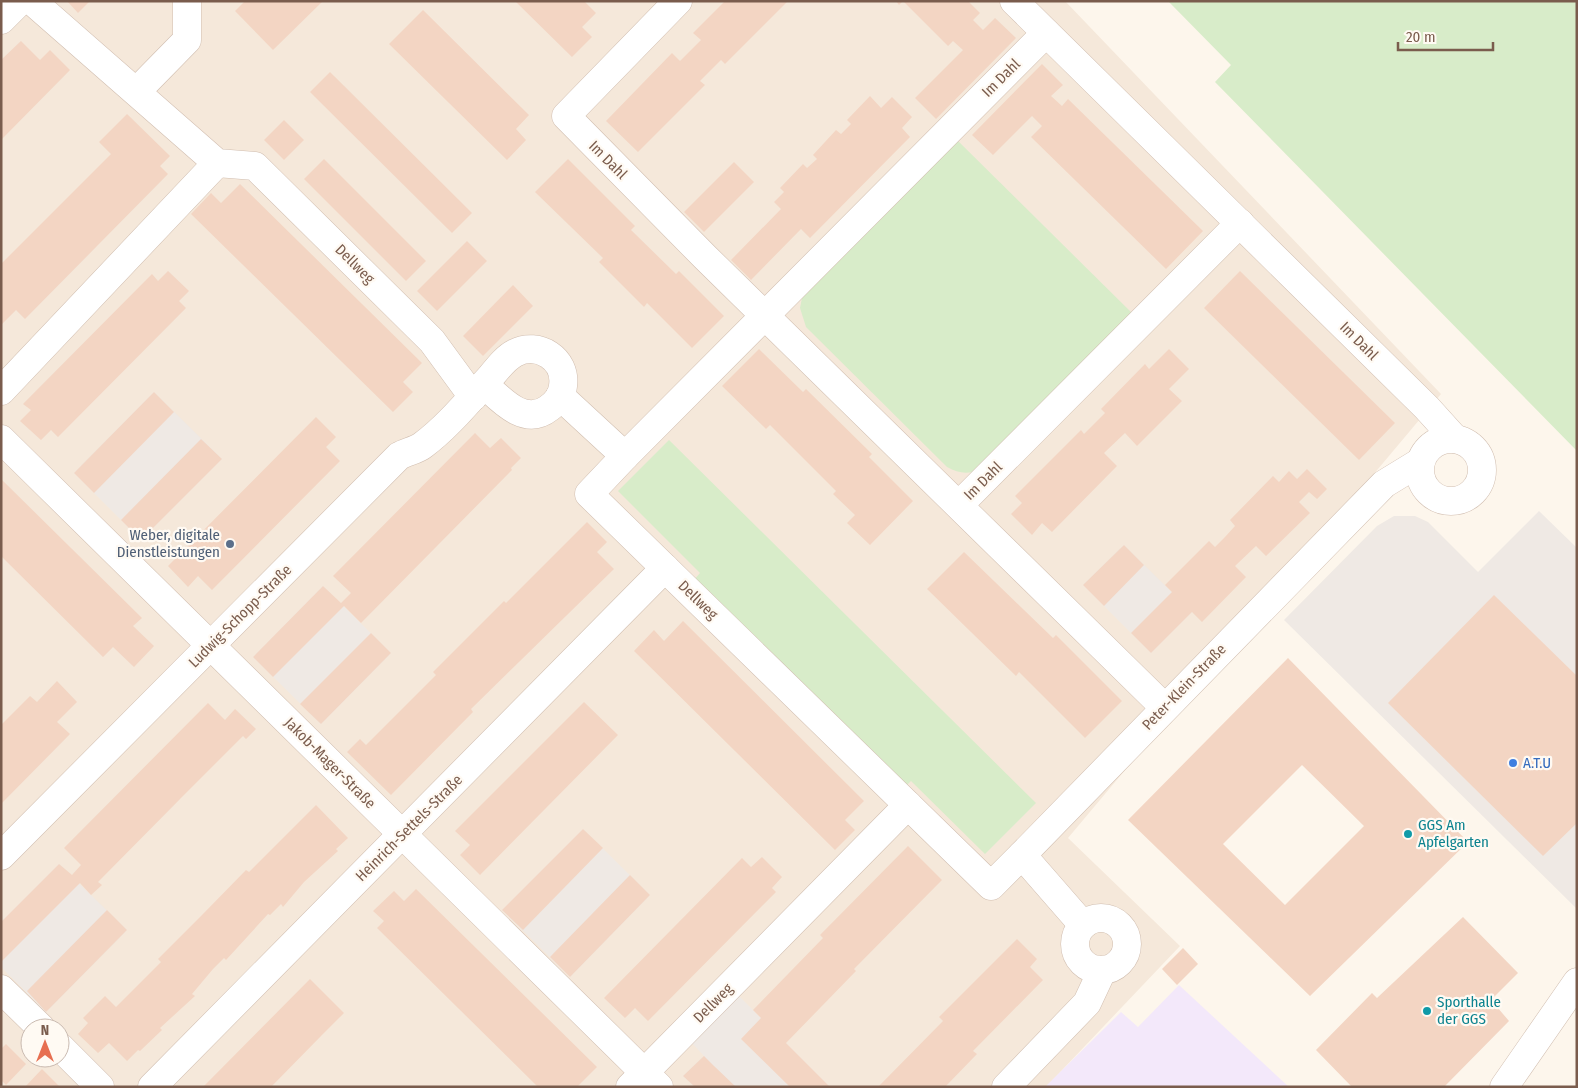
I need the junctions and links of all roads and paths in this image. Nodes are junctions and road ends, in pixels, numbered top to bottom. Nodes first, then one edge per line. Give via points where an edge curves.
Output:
1 (20, 1) edge
2 (32, 1) edge
3 (187, 1) edge
4 (678, 1) edge
5 (1014, 1) edge
6 (1, 20) edge
7 (1046, 33) junction
8 (138, 92) junction
9 (217, 163) junction
10 (1240, 224) junction
11 (766, 314) junction
12 (1, 391) edge
13 (478, 391) junction
14 (560, 396) junction
15 (1, 438) edge
16 (1455, 439) junction
17 (625, 456) junction
18 (1420, 462) junction
19 (959, 505) junction
20 (665, 568) junction
21 (211, 645) junction
22 (1164, 707) junction
23 (908, 805) junction
24 (403, 834) junction
25 (1022, 855) junction
26 (1, 856) edge
27 (1083, 925) junction
28 (1102, 971) junction
29 (1577, 982) edge
30 (1, 989) edge
31 (31, 1018) edge
32 (70, 1057) edge
33 (644, 1082) edge
34 (100, 1087) edge
35 (152, 1087) edge
36 (1006, 1087) edge
37 (1504, 1087) edge

1 - 6 street
2 - 8 street
3 - 8 street via 186,40
4 - 11 street, Im Dahl via 566,116
5 - 7 street, Im Dahl
7 - 10 street, Im Dahl
7 - 11 street, Im Dahl
8 - 9 street
9 - 12 street
9 - 13 street, Dellweg via 256,166
10 - 16 street, Im Dahl
10 - 19 street, Im Dahl
11 - 17 street, Im Dahl
11 - 19 street, Im Dahl
13 - 14 street via 527,414 547,410
13 - 14 street, Ludwig-Schopp-Straße via 513,354 533,348 543,351 559,365 563,375
13 - 21 street, Ludwig-Schopp-Straße via 422,446 399,456
14 - 17 street
15 - 21 street, Jakob-Mager-Straße
16 - 18 street, Peter-Klein-Straße via 1433,444
16 - 18 street via 1474,448 1480,458 1482,479 1469,496 1459,501 1448,501 1429,493 1422,484
17 - 20 street, Dellweg via 589,494
18 - 22 street, Peter-Klein-Straße via 1384,484
19 - 22 street, Im Dahl
20 - 23 street, Dellweg
20 - 24 street, Heinrich-Settels-Straße
21 - 24 street, Jakob-Mager-Straße
21 - 26 street, Ludwig-Schopp-Straße
22 - 25 street, Peter-Klein-Straße
23 - 25 street, Dellweg via 991,886
23 - 33 street, Dellweg
24 - 33 street, Jakob-Mager-Straße
24 - 35 street, Heinrich-Settels-Straße
25 - 27 street
27 - 28 street via 1075,938 1076,954 1086,966
27 - 28 street via 1090,920 1107,918 1126,934 1124,958 1118,965
28 - 36 street via 1087,1002
29 - 37 street
30 - 31 street
32 - 34 street

